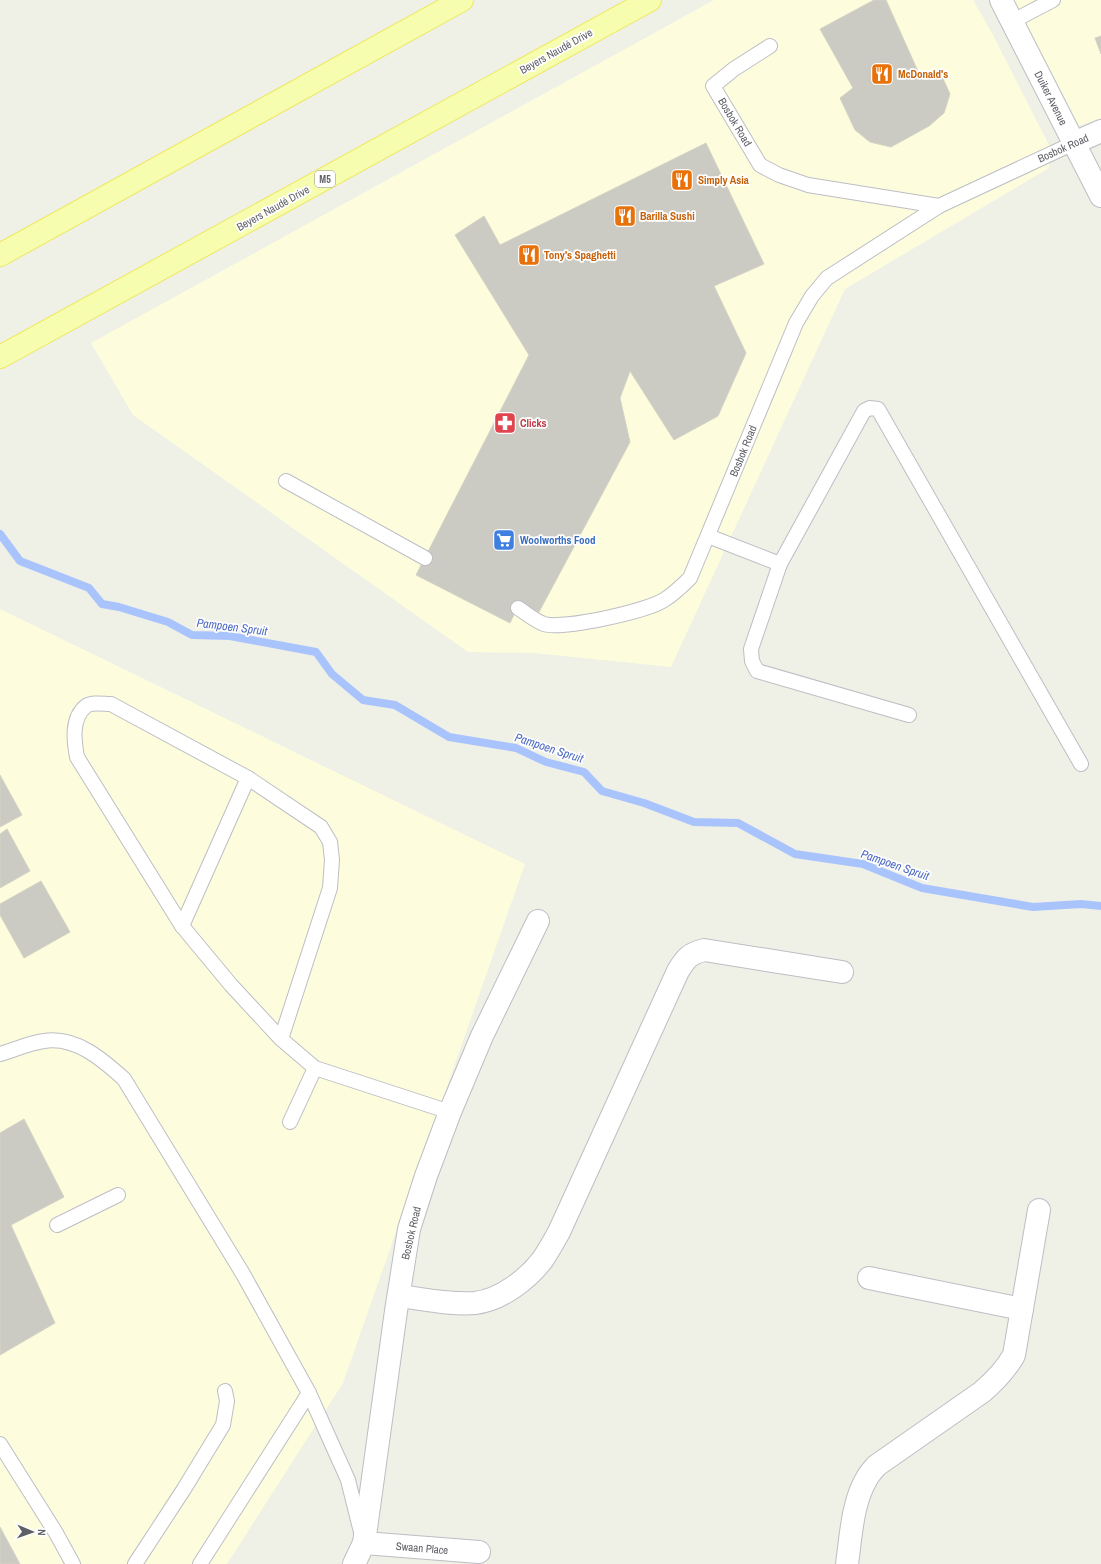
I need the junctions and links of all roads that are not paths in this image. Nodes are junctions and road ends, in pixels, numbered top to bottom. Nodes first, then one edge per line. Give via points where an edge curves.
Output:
1 (462, 0) edge
2 (650, 0) edge
3 (1001, 0) edge
4 (1052, 0) edge
5 (1013, 21) junction
6 (770, 46) dead end
7 (1101, 131) edge
8 (1074, 143) junction
9 (1101, 196) edge
10 (939, 206) junction
11 (0, 255) edge
12 (0, 357) edge
13 (286, 481) dead end
14 (708, 536) junction
15 (424, 558) dead end
16 (780, 564) junction
17 (518, 608) dead end
18 (909, 715) dead end
19 (1081, 764) dead end
20 (248, 778) junction
21 (538, 921) dead end
22 (182, 926) junction
23 (842, 972) dead end
24 (281, 1039) junction
25 (0, 1054) edge
26 (315, 1068) junction
27 (450, 1112) junction
28 (290, 1122) dead end
29 (118, 1195) dead end
30 (1039, 1210) dead end
31 (57, 1225) dead end
32 (869, 1278) dead end
33 (399, 1296) junction
34 (1022, 1309) junction
35 (225, 1391) dead end
36 (309, 1393) junction
37 (0, 1444) edge
38 (364, 1543) junction
39 (479, 1552) dead end
40 (73, 1564) edge
41 (136, 1564) edge
42 (200, 1564) edge
43 (354, 1564) edge
44 (846, 1564) edge

1 - 11 main road
2 - 12 main road, Beyers Naudé Drive / M5
3 - 5 street, Duiker Avenue
4 - 5 lane
5 - 8 street, Duiker Avenue
6 - 10 lane, Bosbok Road via 713,86 760,165 779,176 808,185
7 - 8 street, Bosbok Road
8 - 9 street, Duiker Avenue
8 - 10 lane, Bosbok Road
10 - 14 lane, Bosbok Road via 827,278 812,296 796,323
13 - 15 lane
14 - 16 lane
14 - 17 lane, Bosbok Road via 690,578 664,601 637,611 561,625 543,624
16 - 18 lane via 751,649 752,661 757,671
16 - 19 lane via 864,411 870,408 878,409
20 - 22 lane
20 - 22 lane via 111,704 97,703 86,706 78,717 73,736 77,756
20 - 24 lane via 321,827 330,842 330,888
21 - 27 street, Bosbok Road via 482,1036
22 - 24 lane via 230,985
23 - 33 street via 704,950 692,953 678,971 559,1232 529,1276 490,1300 476,1303
24 - 26 lane
25 - 36 lane via 45,1040 63,1042 82,1047 102,1059 124,1080 243,1274
26 - 27 lane
26 - 28 lane
27 - 33 street, Bosbok Road via 426,1176 410,1229
29 - 31 lane
30 - 34 street
32 - 34 street
33 - 38 street, Bosbok Road
34 - 44 street via 1014,1355 996,1380 876,1466 867,1478 855,1513
35 - 41 lane via 227,1401 223,1425
36 - 38 lane via 348,1480
36 - 42 lane
37 - 40 lane
38 - 39 street, Swaan Place
38 - 43 street, Bosbok Road

